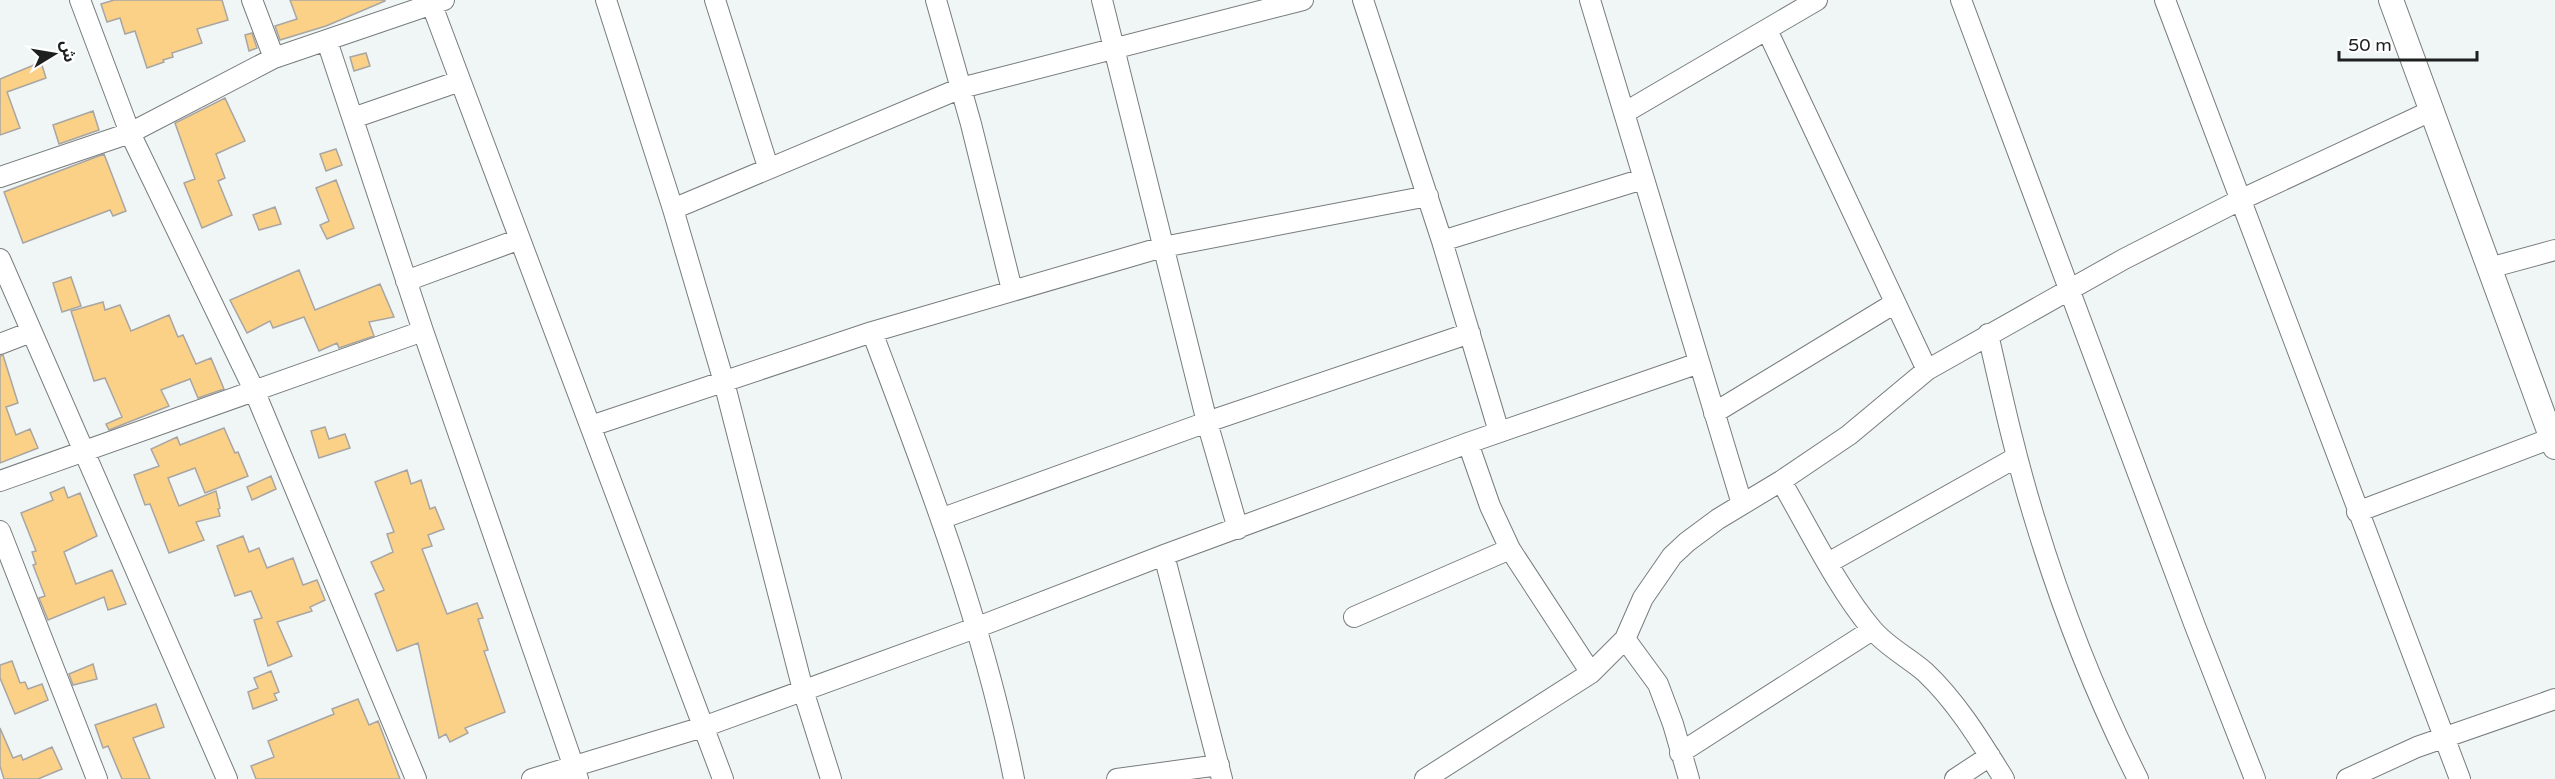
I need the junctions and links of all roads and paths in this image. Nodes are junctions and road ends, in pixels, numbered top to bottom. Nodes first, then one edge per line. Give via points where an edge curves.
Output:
1 (80, 0) edge
2 (252, 0) edge
3 (606, 0) edge
4 (716, 0) edge
5 (936, 0) edge
6 (1102, 0) edge
7 (1303, 0) edge
8 (1363, 0) edge
9 (1590, 0) edge
10 (1817, 0) edge
11 (1961, 0) edge
12 (2165, 0) edge
13 (2391, 0) edge
14 (435, 2) edge
15 (1767, 30) junction
16 (327, 41) junction
17 (1114, 49) junction
18 (274, 58) junction
19 (460, 81) junction
20 (961, 88) junction
21 (2433, 110) junction
22 (1624, 113) junction
23 (353, 118) junction
24 (130, 133) junction
25 (768, 167) junction
26 (0, 177) edge
27 (1643, 179) junction
28 (1428, 196) junction
29 (2240, 200) junction
30 (673, 209) junction
31 (520, 239) junction
32 (1442, 241) junction
33 (1163, 247) junction
34 (2555, 250) edge
35 (0, 259) edge
36 (2489, 268) junction
37 (406, 281) junction
38 (2070, 288) junction
39 (1012, 290) junction
40 (1895, 303) junction
41 (31, 332) junction
42 (423, 332) junction
43 (873, 332) junction
44 (1470, 333) junction
45 (1988, 334) junction
46 (0, 344) edge
47 (1699, 363) junction
48 (1927, 370) junction
49 (724, 382) junction
50 (254, 390) junction
51 (1714, 413) junction
52 (1207, 422) junction
53 (591, 426) junction
54 (1499, 432) junction
55 (1468, 443) junction
56 (2553, 443) edge
57 (82, 451) junction
58 (2017, 457) junction
59 (0, 481) edge
60 (1781, 481) junction
61 (1742, 504) junction
62 (2357, 512) junction
63 (943, 518) junction
64 (1238, 529) junction
65 (0, 531) edge
66 (1510, 549) junction
67 (1164, 555) junction
68 (1828, 563) junction
69 (1354, 617) dead end
70 (978, 627) junction
71 (1872, 630) junction
72 (1625, 639) junction
73 (1591, 673) junction
74 (803, 690) junction
75 (2555, 699) edge
76 (704, 727) junction
77 (2444, 737) junction
78 (1680, 753) junction
79 (1990, 756) junction
80 (575, 772) edge
81 (1221, 772) edge
82 (97, 779) edge
83 (226, 779) edge
84 (416, 779) edge
85 (532, 779) edge
86 (723, 779) edge
87 (831, 779) edge
88 (1014, 779) edge
89 (1117, 779) edge
90 (1425, 779) edge
91 (1689, 779) edge
92 (1955, 779) edge
93 (2004, 779) edge
94 (2138, 779) edge
95 (2255, 779) edge
96 (2347, 779) edge
97 (2460, 779) edge

1 - 24 street
2 - 18 street
3 - 30 street
4 - 25 street
5 - 20 street
6 - 17 street
7 - 17 street
8 - 28 street
9 - 22 street
10 - 15 street
11 - 38 street
12 - 29 street
13 - 21 street
14 - 16 street
14 - 19 street
15 - 22 street
15 - 40 street
16 - 18 street
16 - 23 street
17 - 20 street
17 - 33 street
18 - 24 street
19 - 23 street
19 - 31 street
20 - 25 street
20 - 39 street
21 - 29 street
21 - 36 street
22 - 27 street
23 - 37 street
24 - 26 street
24 - 50 street
25 - 30 street
27 - 32 street
27 - 47 street
28 - 32 street
28 - 33 street
29 - 38 street
29 - 62 street
30 - 49 street
31 - 37 street
31 - 53 street
32 - 44 street
33 - 39 street
33 - 52 street
34 - 36 street
35 - 41 street
36 - 56 street
37 - 42 street
38 - 45 street
38 - 95 street
39 - 43 street
40 - 48 street
40 - 51 street
41 - 46 street
41 - 57 street
42 - 50 street
42 - 80 street
43 - 49 street
43 - 63 street
44 - 52 street
44 - 54 street
45 - 48 street
45 - 58 street
47 - 51 street
47 - 54 street
48 - 60 street via 1864,423
49 - 53 street
49 - 74 street
50 - 57 street
50 - 84 street
51 - 61 street
52 - 63 street
52 - 64 street
53 - 76 street
54 - 55 street
55 - 64 street
55 - 66 street
56 - 62 street
57 - 59 street
57 - 83 street
58 - 68 street
58 - 94 street via 2076,638
60 - 61 street
60 - 68 street
61 - 72 street via 1703,529 1672,556 1643,598
62 - 77 street
63 - 70 street
64 - 67 street
65 - 82 street
66 - 69 street
66 - 73 street
67 - 70 street
67 - 81 street
68 - 71 street
70 - 74 street
70 - 88 street
71 - 78 street
71 - 79 street via 1939,687
72 - 73 street
72 - 78 street via 1658,684
73 - 90 street
74 - 76 street
74 - 87 street
75 - 77 street
76 - 80 street
76 - 86 street
77 - 96 street
77 - 97 street
78 - 91 street
79 - 92 street
79 - 93 street
80 - 85 street
81 - 89 street

